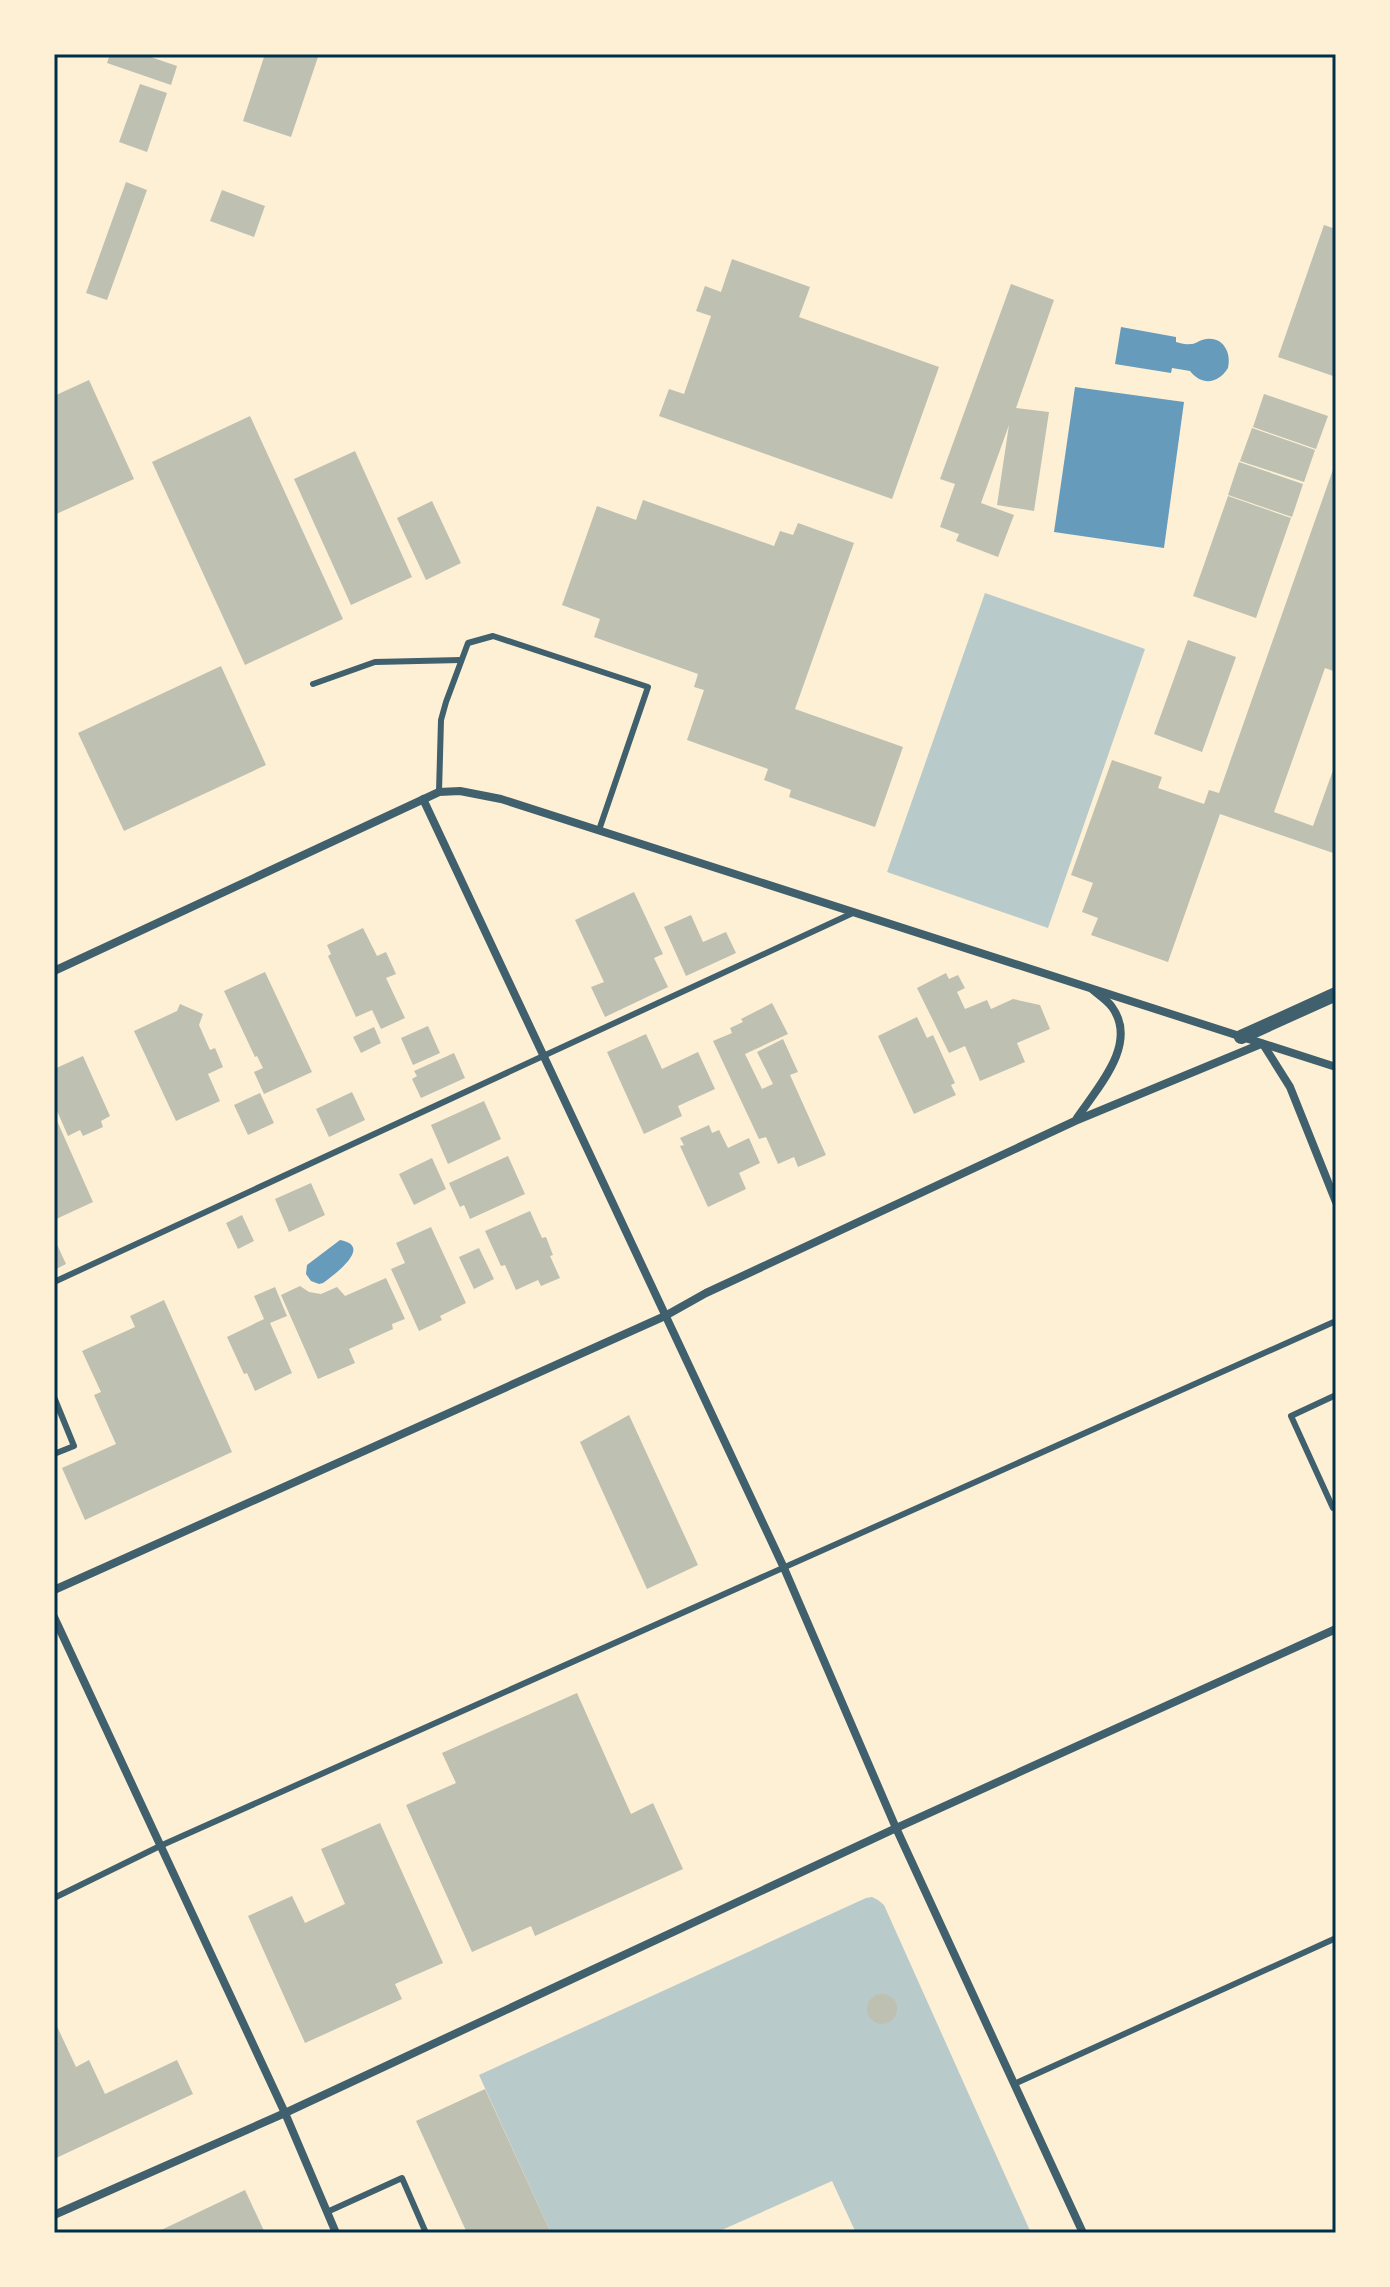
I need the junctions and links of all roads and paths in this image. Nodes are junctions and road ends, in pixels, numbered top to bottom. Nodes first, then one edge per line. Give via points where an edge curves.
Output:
1 (461, 660) junction
2 (313, 684) dead end
3 (439, 792) junction
4 (423, 799) junction
5 (599, 830) junction
6 (855, 912) junction
7 (54, 971) edge
8 (1089, 987) junction
9 (1336, 994) edge
10 (1241, 1037) junction
11 (1262, 1043) junction
12 (543, 1056) junction
13 (1336, 1067) edge
14 (1075, 1121) junction
15 (1336, 1202) edge
16 (54, 1282) edge
17 (665, 1316) junction
18 (1336, 1321) edge
19 (1336, 1395) edge
20 (54, 1397) edge
21 (54, 1454) edge
22 (1336, 1507) edge
23 (784, 1568) junction
24 (54, 1590) edge
25 (54, 1617) edge
26 (1336, 1629) edge
27 (896, 1828) junction
28 (160, 1846) junction
29 (54, 1898) edge
30 (1336, 1938) edge
31 (1014, 2084) junction
32 (285, 2113) junction
33 (327, 2212) junction
34 (54, 2215) edge
35 (336, 2233) edge
36 (426, 2233) edge
37 (1083, 2233) edge

1 - 2 lane via 375,662
1 - 3 lane via 441,720
1 - 5 lane via 468,643 493,636 648,687
3 - 4 street
3 - 5 street via 478,793
4 - 7 street
4 - 12 street
5 - 6 street
6 - 8 street
6 - 12 lane
8 - 10 street
8 - 14 street via 1112,1006 1120,1025 1120,1045 1114,1064
9 - 10 street
10 - 11 street
11 - 13 street
11 - 14 street
11 - 15 street via 1290,1087
12 - 16 lane
12 - 17 street
14 - 17 street
17 - 23 street
17 - 24 street
18 - 23 lane
19 - 22 lane via 1291,1416
20 - 21 lane via 74,1446
23 - 27 street
23 - 28 lane
25 - 28 street
26 - 27 street
27 - 31 street
27 - 32 street
28 - 29 lane
28 - 32 street
30 - 31 lane
31 - 37 street
32 - 33 street
32 - 34 street
33 - 35 street
33 - 36 lane via 402,2178

